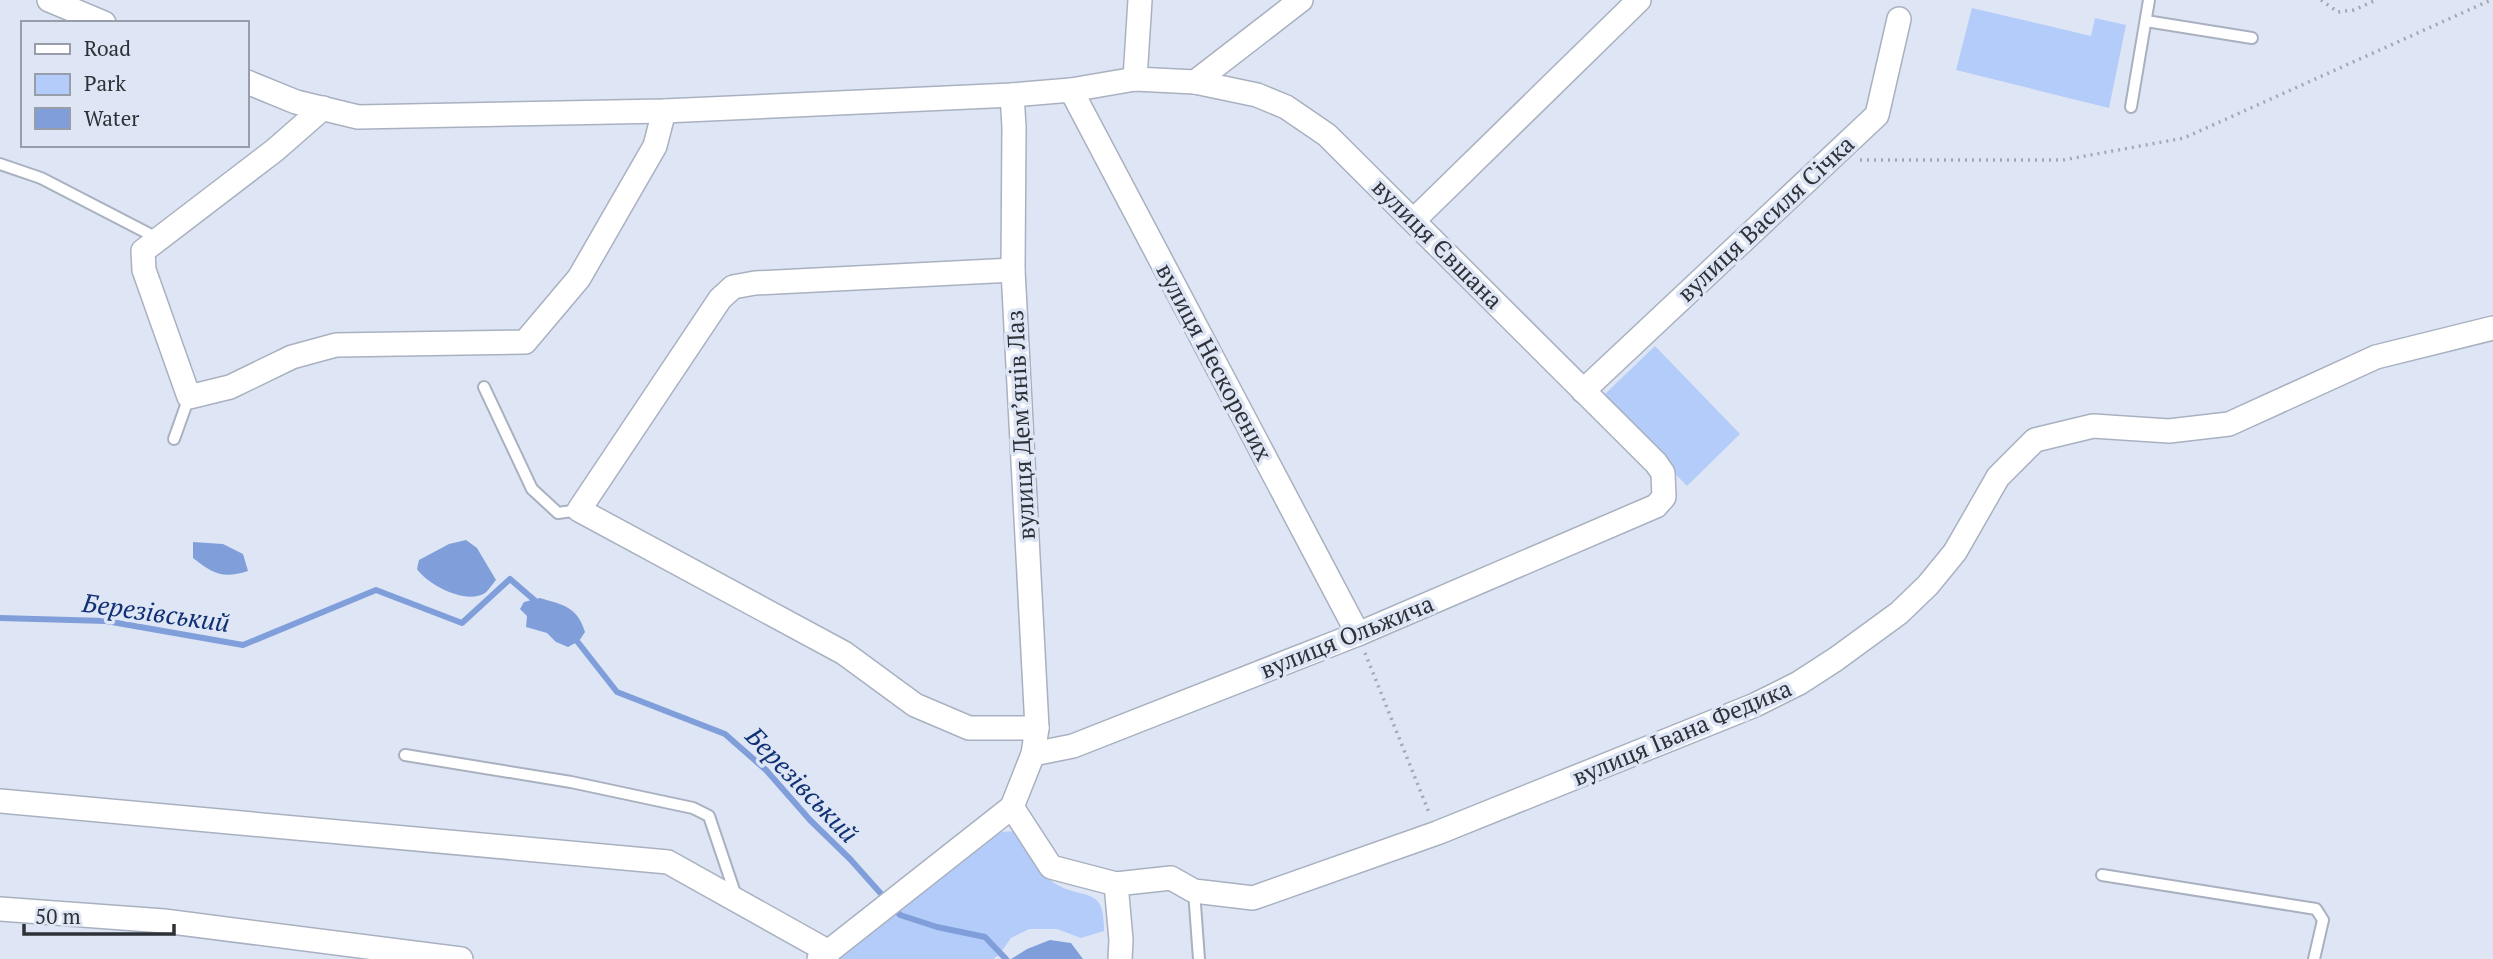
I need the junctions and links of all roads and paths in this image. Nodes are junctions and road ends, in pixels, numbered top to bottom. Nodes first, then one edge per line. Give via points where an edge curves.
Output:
1 (49, 0) edge
2 (1140, 0) edge
3 (1301, 0) edge
4 (1639, 0) edge
5 (2149, 0) edge
6 (2321, 0) edge
7 (2376, 0) edge
8 (2491, 0) edge
9 (1899, 19) dead end
10 (99, 21) edge
11 (2146, 21) junction
12 (2252, 38) dead end
13 (1135, 79) junction
14 (248, 82) edge
15 (1195, 82) junction
16 (1071, 90) junction
17 (1012, 95) junction
18 (2131, 107) dead end
19 (323, 108) junction
20 (664, 111) junction
21 (1830, 160) junction
22 (0, 164) edge
23 (1414, 220) junction
24 (159, 239) junction
25 (1013, 270) junction
26 (2493, 328) edge
27 (484, 387) dead end
28 (1583, 391) junction
29 (189, 397) junction
30 (174, 439) dead end
31 (1656, 506) joint
32 (579, 510) junction
33 (1358, 634) junction
34 (1037, 729) junction
35 (1032, 754) junction
36 (405, 755) dead end
37 (0, 801) edge
38 (1012, 807) junction
39 (1437, 833) junction
40 (2102, 875) dead end
41 (1116, 884) junction
42 (1194, 891) junction
43 (736, 898) junction
44 (0, 909) edge
45 (824, 955) edge
46 (461, 959) edge
47 (1120, 959) edge
48 (1199, 959) edge
49 (2314, 959) edge

1 - 10 street
2 - 13 street
3 - 15 street
4 - 23 street
5 - 11 lane
6 - 7 path via 2338,12
8 - 21 path via 2184,138 2063,160
9 - 21 street, вулиця Василя Січка via 1877,115
11 - 12 lane
11 - 18 lane
13 - 15 street, вулиця Євшана
13 - 16 street, вулиця Євшана
14 - 19 street, вулиця Євшана
15 - 23 street, вулиця Євшана via 1257,95 1286,107 1327,135
16 - 17 street, вулиця Євшана
16 - 33 street, вулиця Нескорених
17 - 20 street, вулиця Євшана
17 - 25 street, вулиця Демʼянів Лаз
19 - 20 street, вулиця Євшана via 358,117
19 - 24 street
20 - 29 street via 655,146 579,278 525,342 336,345 292,357 230,387
21 - 28 street, вулиця Василя Січка
22 - 24 lane via 41,178
23 - 28 street, вулиця Євшана
24 - 29 street via 143,251 144,270
25 - 32 street via 733,287 720,299
25 - 34 street, вулиця Демʼянів Лаз
26 - 39 street, вулиця Івана Федика via 2376,357 2229,424 2169,431 2093,426 2035,440 1998,477 1955,552 1928,585 1899,613 1836,659 1755,705
27 - 32 lane via 532,489 558,513
28 - 31 street, вулиця Євшана via 1663,473 1664,497
29 - 30 lane
31 - 33 street, вулиця Ольжича
32 - 34 street via 844,653 915,705 969,728
33 - 35 street, вулиця Ольжича via 1073,746
33 - 39 path
34 - 35 street, вулиця Демʼянів Лаз
35 - 38 street, вулиця Демʼянів Лаз
36 - 43 lane via 693,808 709,817
37 - 43 street via 668,862
38 - 41 street, вулиця Івана Федика via 1051,867
38 - 45 street
39 - 42 street, вулиця Івана Федика via 1254,898
40 - 49 lane via 2316,909 2323,920
41 - 42 street, вулиця Івана Федика via 1171,878
41 - 47 street
42 - 48 lane
43 - 45 street
44 - 46 street via 164,921

